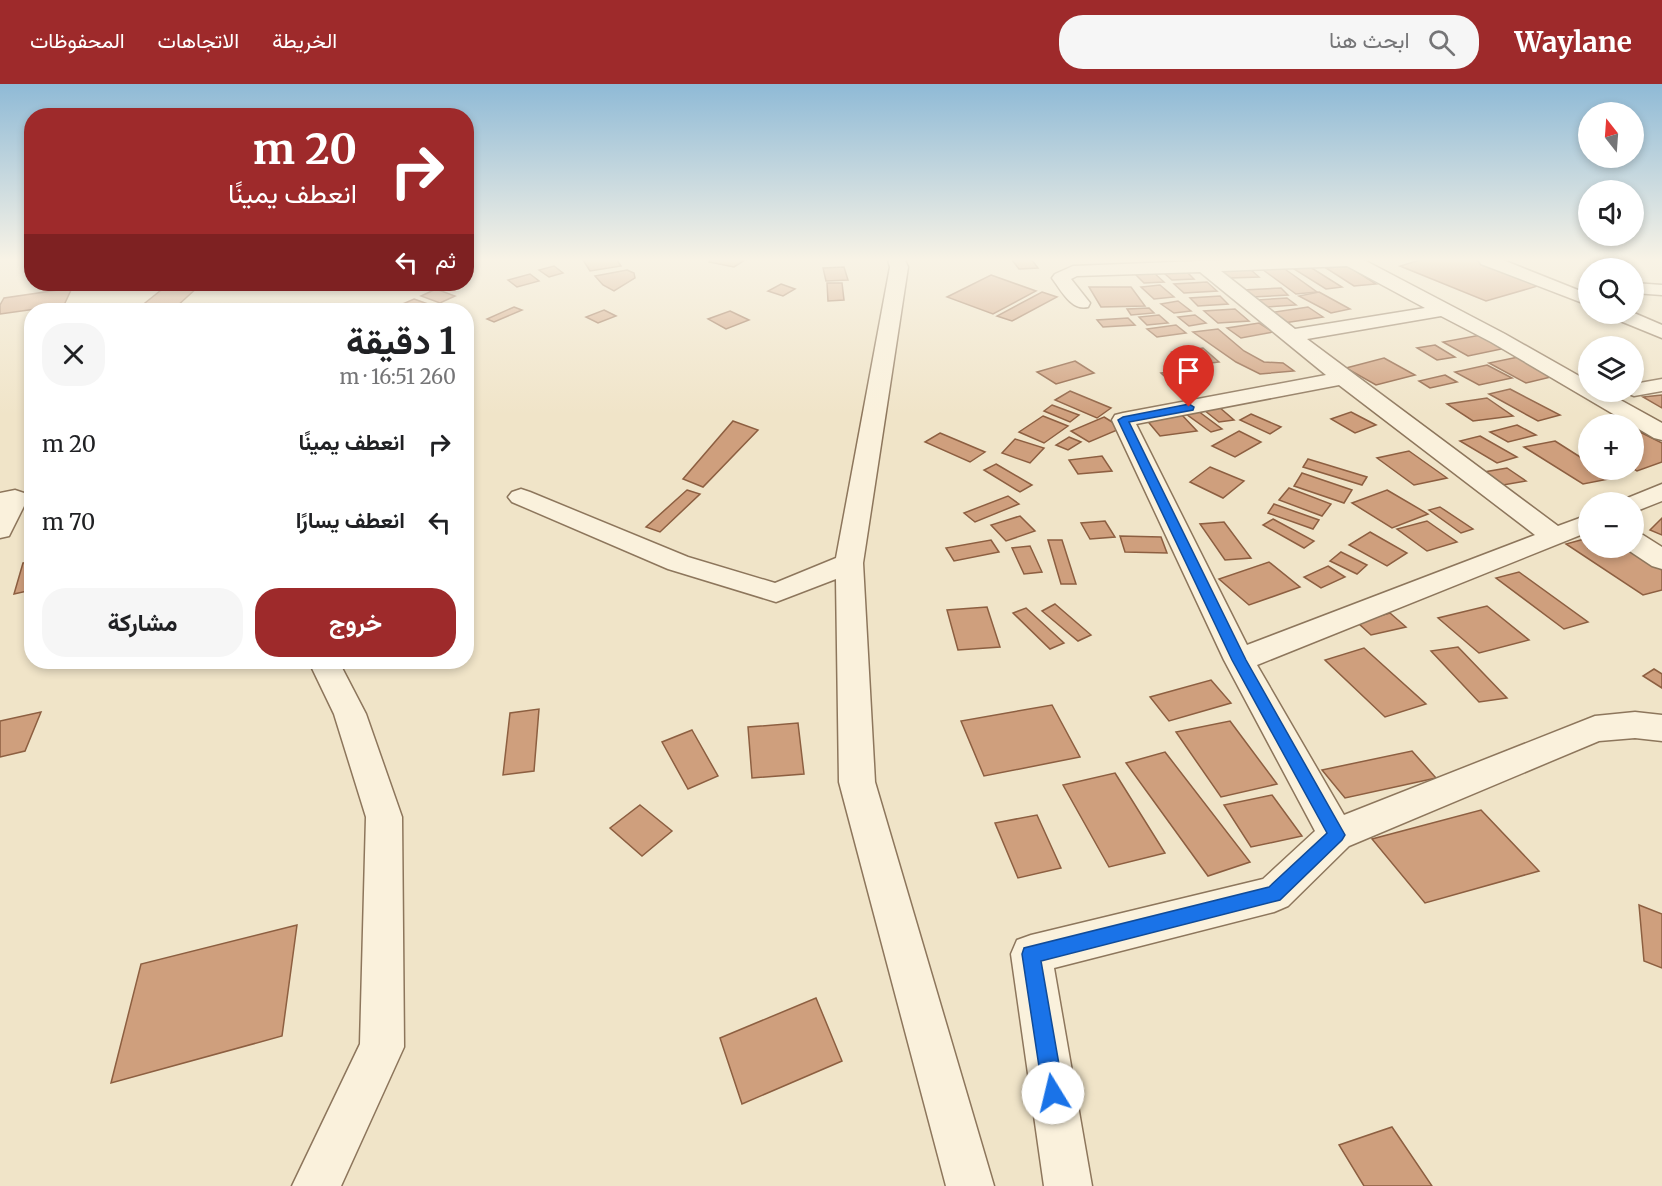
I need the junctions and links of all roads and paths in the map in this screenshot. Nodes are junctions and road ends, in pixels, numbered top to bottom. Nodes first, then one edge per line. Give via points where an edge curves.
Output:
1 (891, 311) edge
2 (1260, 311) edge
3 (1436, 311) edge
4 (1447, 311) edge
5 (1643, 324) edge
6 (1662, 332) edge
7 (1291, 336) junction
8 (1342, 378) junction
9 (1578, 384) edge
10 (1662, 385) edge
11 (1644, 388) edge
12 (1609, 402) edge
13 (1662, 433) edge
14 (1662, 492) edge
15 (521, 497) dead end
16 (1644, 500) edge
17 (1, 518) edge
18 (24, 520) edge
19 (1578, 527) edge
20 (1555, 537) junction
21 (1644, 548) edge
22 (1662, 560) edge
23 (849, 563) junction
24 (1239, 660) junction
25 (328, 669) edge
26 (1662, 728) edge
27 (1336, 835) junction
28 (316, 1186) edge
29 (970, 1186) edge
30 (1068, 1186) edge

1 - 23 street
2 - 7 street
3 - 7 street
4 - 9 street
5 - 6 street
7 - 8 street
8 - 20 street
8 - 24 street via 1123,420
10 - 11 street
12 - 13 street
14 - 16 street
15 - 23 street via 678,563 776,593
17 - 18 street
19 - 20 street
20 - 24 street
21 - 22 street
23 - 29 street via 857,782
24 - 27 street
25 - 28 street via 350,714 384,817 382,1047
26 - 27 street via 1635,725 1595,729
27 - 30 street via 1274,894 1031,954

